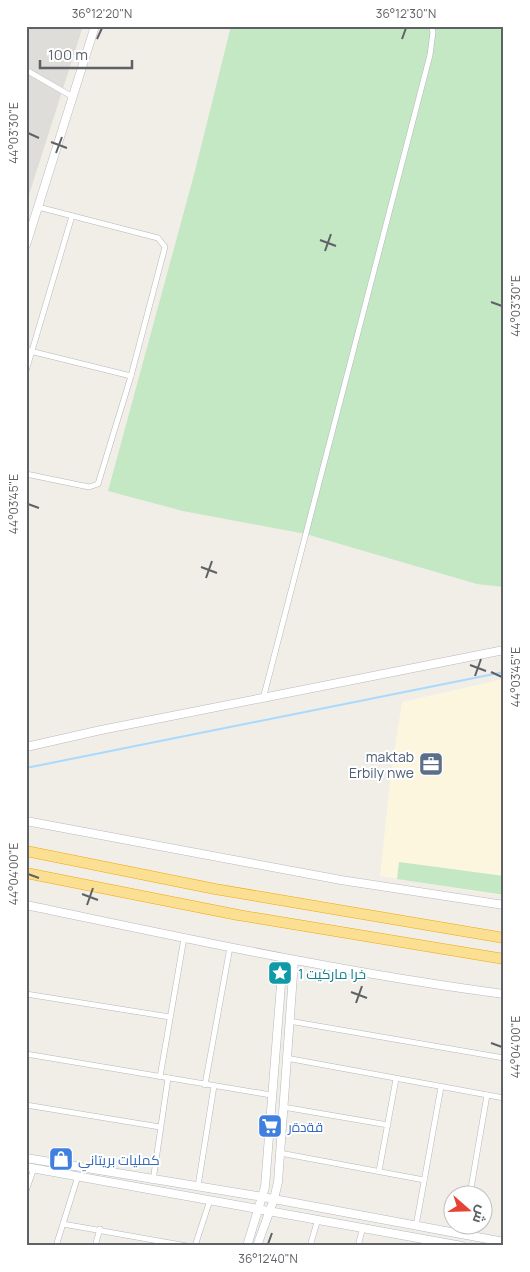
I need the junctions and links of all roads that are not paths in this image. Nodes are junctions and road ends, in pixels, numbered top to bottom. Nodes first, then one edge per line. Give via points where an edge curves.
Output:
1 (95, 26) edge
2 (430, 26) edge
3 (26, 70) edge
4 (73, 97) junction
5 (38, 207) junction
6 (72, 216) junction
7 (26, 245) edge
8 (29, 350) edge
9 (26, 371) edge
10 (131, 376) junction
11 (26, 474) edge
12 (504, 650) edge
13 (263, 699) junction
14 (26, 747) edge
15 (26, 821) edge
16 (26, 851) edge
17 (26, 873) edge
18 (504, 904) edge
19 (26, 905) edge
20 (184, 938) junction
21 (504, 938) edge
22 (230, 947) junction
23 (283, 959) junction
24 (504, 959) edge
25 (294, 961) junction
26 (26, 994) edge
27 (504, 994) edge
28 (170, 1017) junction
29 (289, 1021) junction
30 (26, 1054) edge
31 (274, 1057) junction
32 (286, 1058) junction
33 (504, 1058) edge
34 (160, 1076) junction
35 (168, 1078) junction
36 (396, 1078) junction
37 (205, 1085) junction
38 (214, 1086) junction
39 (442, 1087) junction
40 (271, 1095) junction
41 (487, 1095) junction
42 (504, 1098) edge
43 (26, 1104) edge
44 (283, 1107) junction
45 (388, 1125) junction
46 (160, 1127) junction
47 (280, 1153) junction
48 (26, 1158) edge
49 (30, 1168) edge
50 (379, 1171) junction
51 (78, 1176) junction
52 (424, 1180) junction
53 (153, 1181) junction
54 (472, 1184) edge
55 (198, 1186) junction
56 (26, 1191) edge
57 (263, 1197) junction
58 (274, 1199) junction
59 (210, 1200) junction
60 (260, 1209) junction
61 (270, 1210) junction
62 (318, 1219) junction
63 (63, 1224) junction
64 (416, 1226) junction
65 (363, 1227) junction
66 (100, 1230) junction
67 (442, 1230) edge
68 (464, 1234) edge
69 (146, 1238) junction
70 (504, 1242) edge
71 (56, 1246) edge
72 (95, 1246) edge
73 (144, 1246) edge
74 (187, 1246) edge
75 (195, 1246) edge
76 (248, 1246) edge
77 (257, 1246) edge
78 (310, 1246) edge
79 (358, 1246) edge
80 (462, 1246) edge

1 - 4 street
2 - 13 street via 433,32 430,55
3 - 4 street
4 - 5 street
5 - 6 street
5 - 7 street
6 - 8 street
6 - 10 street via 158,238 165,247
8 - 9 street
8 - 10 street
10 - 11 street via 96,486
12 - 13 street
13 - 14 street
15 - 18 street via 341,880
16 - 21 highway via 216,889
17 - 24 highway via 238,916
19 - 20 street
20 - 22 street
20 - 28 street
22 - 23 street
22 - 37 street
23 - 25 street
23 - 31 street
25 - 27 street
25 - 29 street
26 - 28 street
28 - 34 street
29 - 32 street
29 - 33 street
30 - 34 street
31 - 32 street
31 - 40 street
32 - 36 street
32 - 44 street
34 - 35 street
35 - 37 street
35 - 46 street
36 - 39 street
36 - 45 street
37 - 38 street
38 - 40 street
38 - 55 street
39 - 41 street
39 - 52 street
40 - 57 street
41 - 42 street
41 - 54 street
43 - 46 street
44 - 45 street
44 - 47 street
45 - 50 street
46 - 53 street
47 - 50 street
47 - 58 street
48 - 53 street
49 - 51 street
49 - 56 street
50 - 52 street
51 - 59 street
51 - 63 street
52 - 64 street
53 - 55 street
55 - 57 street
57 - 58 street
57 - 60 street
58 - 61 street
58 - 64 street
59 - 60 street
59 - 75 street
60 - 61 street
60 - 76 street
61 - 62 street
61 - 77 street
62 - 65 street
62 - 78 street
63 - 66 street
63 - 71 street
64 - 67 street
65 - 79 street
65 - 80 street
66 - 69 street
66 - 72 street
68 - 70 street
69 - 73 street
69 - 74 street

